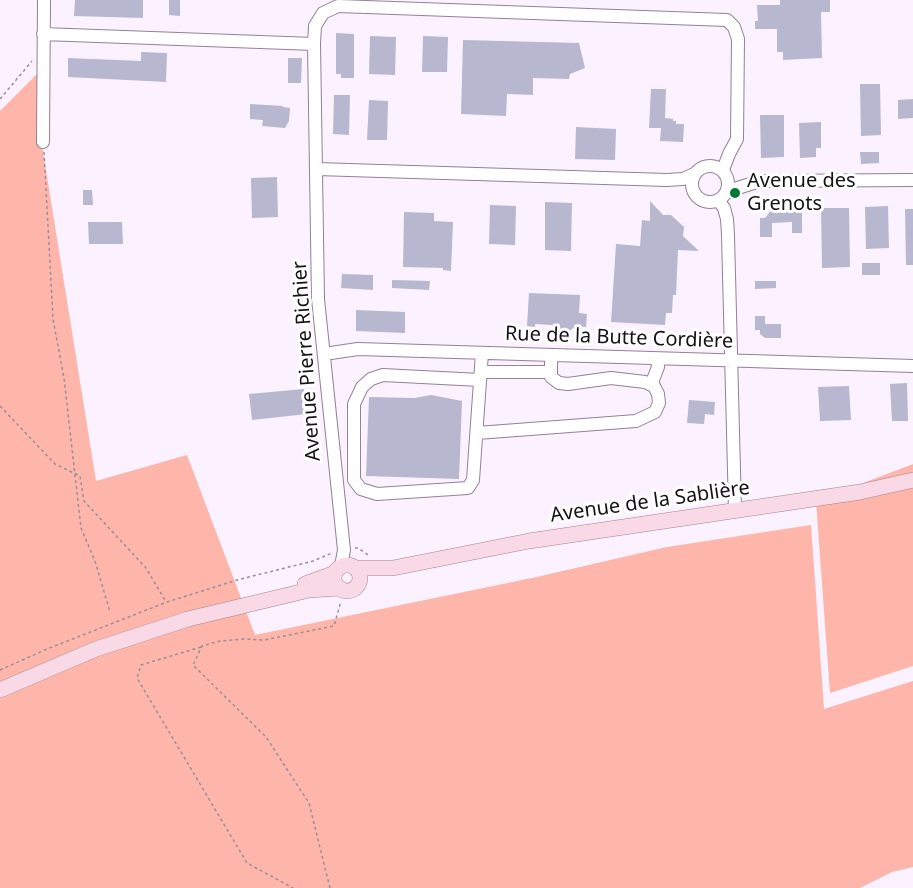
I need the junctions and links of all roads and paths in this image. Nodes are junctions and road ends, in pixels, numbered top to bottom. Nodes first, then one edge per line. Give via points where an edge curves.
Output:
1 (44, 0) edge
2 (43, 40) junction
3 (314, 44) junction
4 (0, 99) edge
5 (43, 142) joint
6 (729, 154) junction
7 (709, 165) junction
8 (317, 169) junction
9 (725, 172) junction
10 (694, 174) junction
11 (667, 180) junction
12 (913, 180) edge
13 (760, 182) junction
14 (728, 190) junction
15 (693, 191) junction
16 (718, 200) junction
17 (482, 353) junction
18 (324, 354) junction
19 (551, 356) junction
20 (657, 359) junction
21 (730, 362) junction
22 (913, 366) edge
23 (551, 372) junction
24 (480, 376) junction
25 (651, 385) junction
26 (0, 406) edge
27 (477, 433) junction
28 (76, 474) junction
29 (913, 480) edge
30 (735, 510) junction
31 (313, 561) dead end
32 (349, 571) junction
33 (341, 593) junction
34 (167, 602) junction
35 (110, 612) dead end
36 (202, 646) junction
37 (0, 670) edge
38 (0, 680) edge
39 (0, 690) edge
40 (293, 888) edge
41 (330, 888) edge

1 - 2 street
2 - 3 street
2 - 4 path
2 - 5 street
3 - 6 street, Avenue Pierre Richier via 315,26 323,13 338,6 727,20 738,39 737,139
3 - 8 street, Avenue Pierre Richier
5 - 28 path via 53,319
6 - 7 street
6 - 9 street
7 - 9 street
7 - 10 street
8 - 11 street
8 - 18 street, Avenue Pierre Richier via 318,299
9 - 13 street
9 - 14 street
10 - 11 street
10 - 15 street
11 - 15 street
12 - 13 street
13 - 14 street
14 - 16 street
15 - 16 street via 702,200
16 - 21 street via 727,219
17 - 18 street, Rue de la Butte Cordière via 358,349
17 - 19 street, Rue de la Butte Cordière
17 - 24 street
18 - 32 street, Avenue Pierre Richier
19 - 20 street, Rue de la Butte Cordière
19 - 23 street
20 - 21 street, Rue de la Butte Cordière
20 - 25 street
21 - 22 street, Rue de la Butte Cordière
21 - 30 street
23 - 24 street
23 - 25 street via 559,382 568,384 611,378
24 - 27 street
24 - 27 street via 384,375 371,379 354,404 354,480 361,489 377,494 468,488 473,480
25 - 27 street via 658,394 656,412 636,421
26 - 28 path via 55,464
28 - 34 path via 80,476 84,501 146,568
28 - 35 path via 81,528
29 - 30 main road, Avenue de la Sablière via 860,492
30 - 32 main road, Avenue de la Sablière via 529,541 393,568
31 - 34 path
32 - 33 main road via 351,590
32 - 33 main road via 335,581
32 - 38 main road via 180,612 65,652
33 - 36 path via 334,626 264,640 220,641
33 - 39 main road via 309,590 188,619 86,653
34 - 37 path
36 - 40 path via 141,665 137,678 247,862
36 - 41 path via 194,665 267,738 309,803

